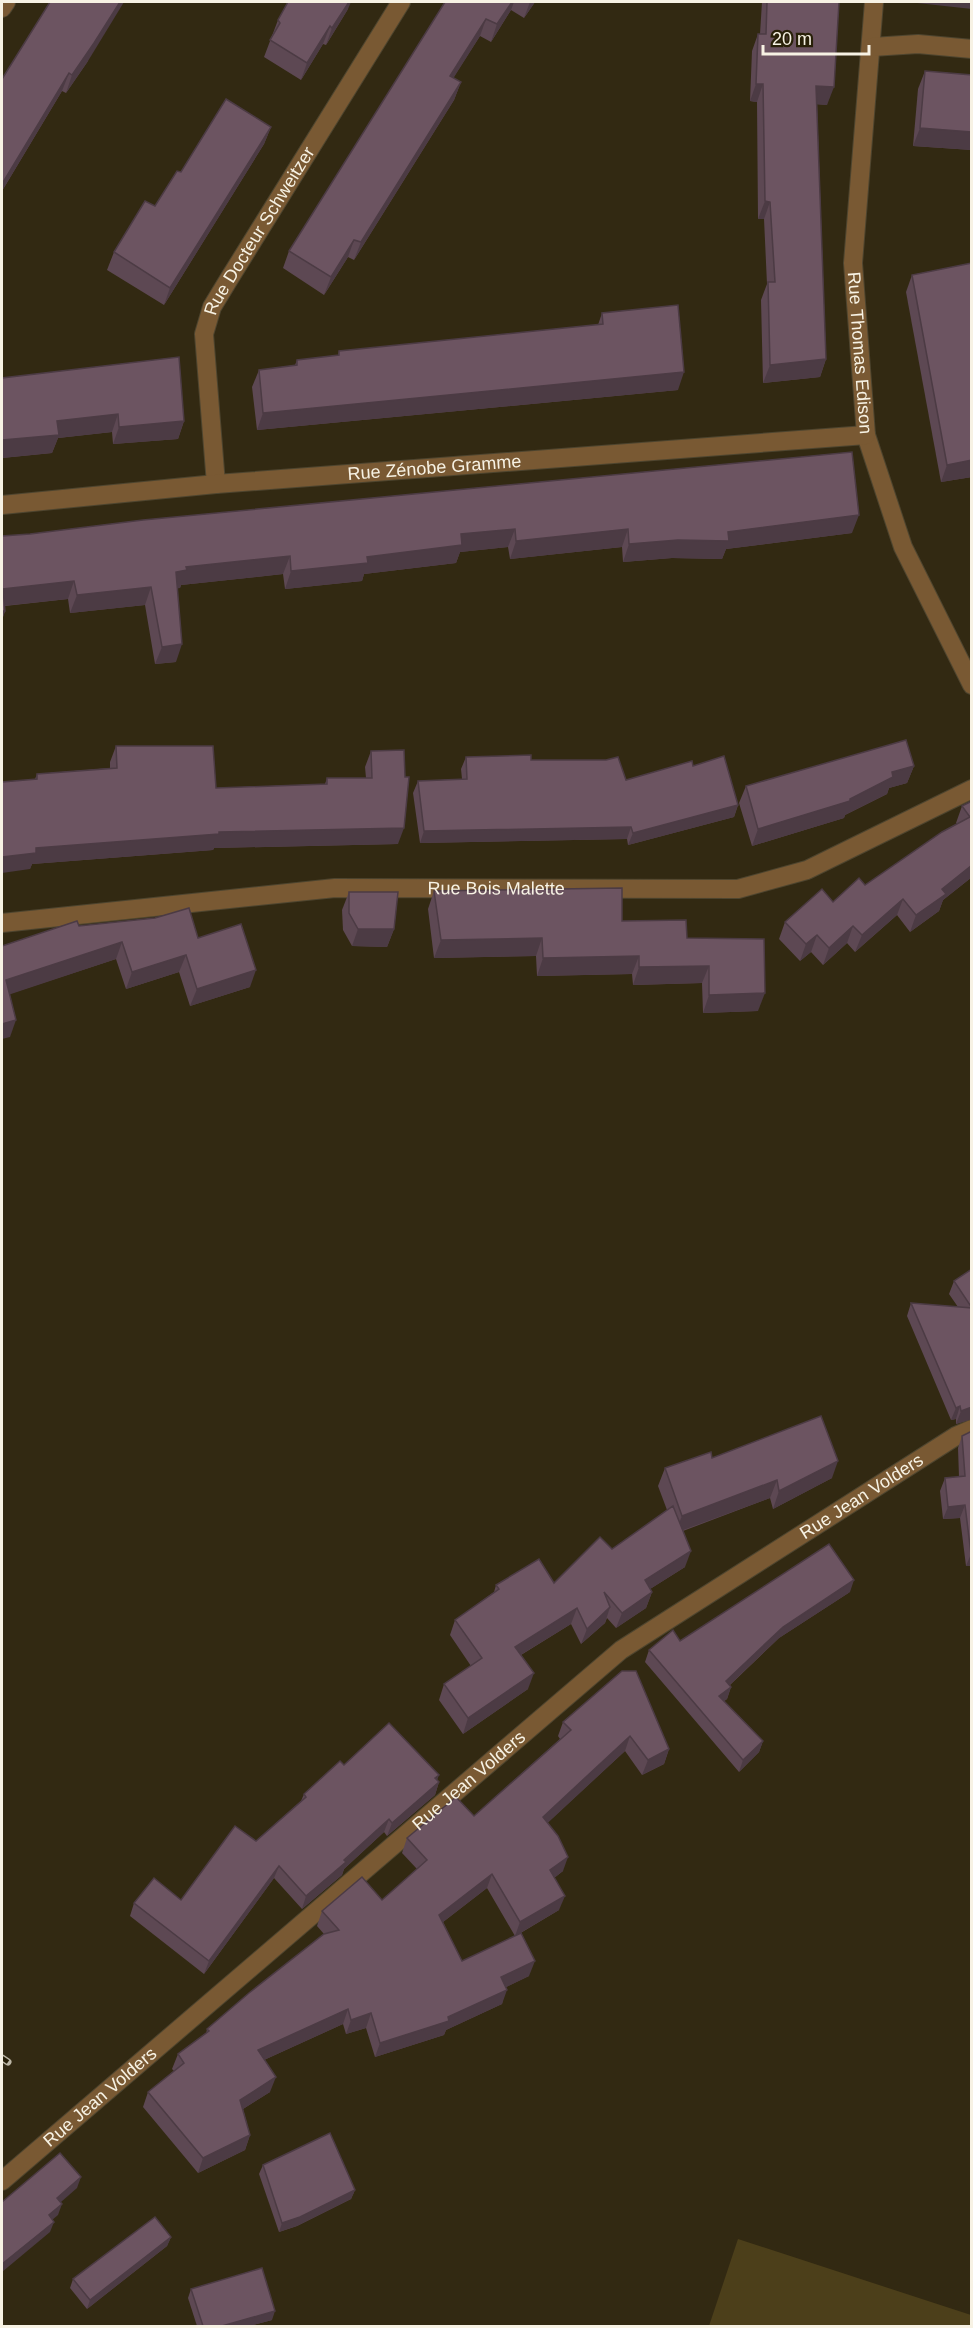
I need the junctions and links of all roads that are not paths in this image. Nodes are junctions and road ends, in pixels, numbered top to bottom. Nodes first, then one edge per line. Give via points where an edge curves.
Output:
1 (6, 2) edge
2 (401, 2) edge
3 (874, 2) edge
4 (2, 8) edge
5 (872, 47) junction
6 (972, 49) edge
7 (866, 435) junction
8 (216, 484) junction
9 (2, 505) edge
10 (972, 685) edge
11 (972, 789) edge
12 (2, 923) edge
13 (972, 1429) edge
14 (2, 2181) edge

1 - 4 street
2 - 8 street, Rue Docteur Schweitzer via 207,319 204,350
3 - 5 street, Rue Thomas Edison
5 - 6 street via 918,44
5 - 7 street, Rue Thomas Edison via 853,263
7 - 8 street, Rue Zénobe Gramme
7 - 10 street, Rue Thomas Edison via 903,547
8 - 9 street, Rue Zénobe Gramme
11 - 12 street, Rue Bois Malette via 807,870 738,889 334,888
13 - 14 street, Rue Jean Volders via 621,1650

